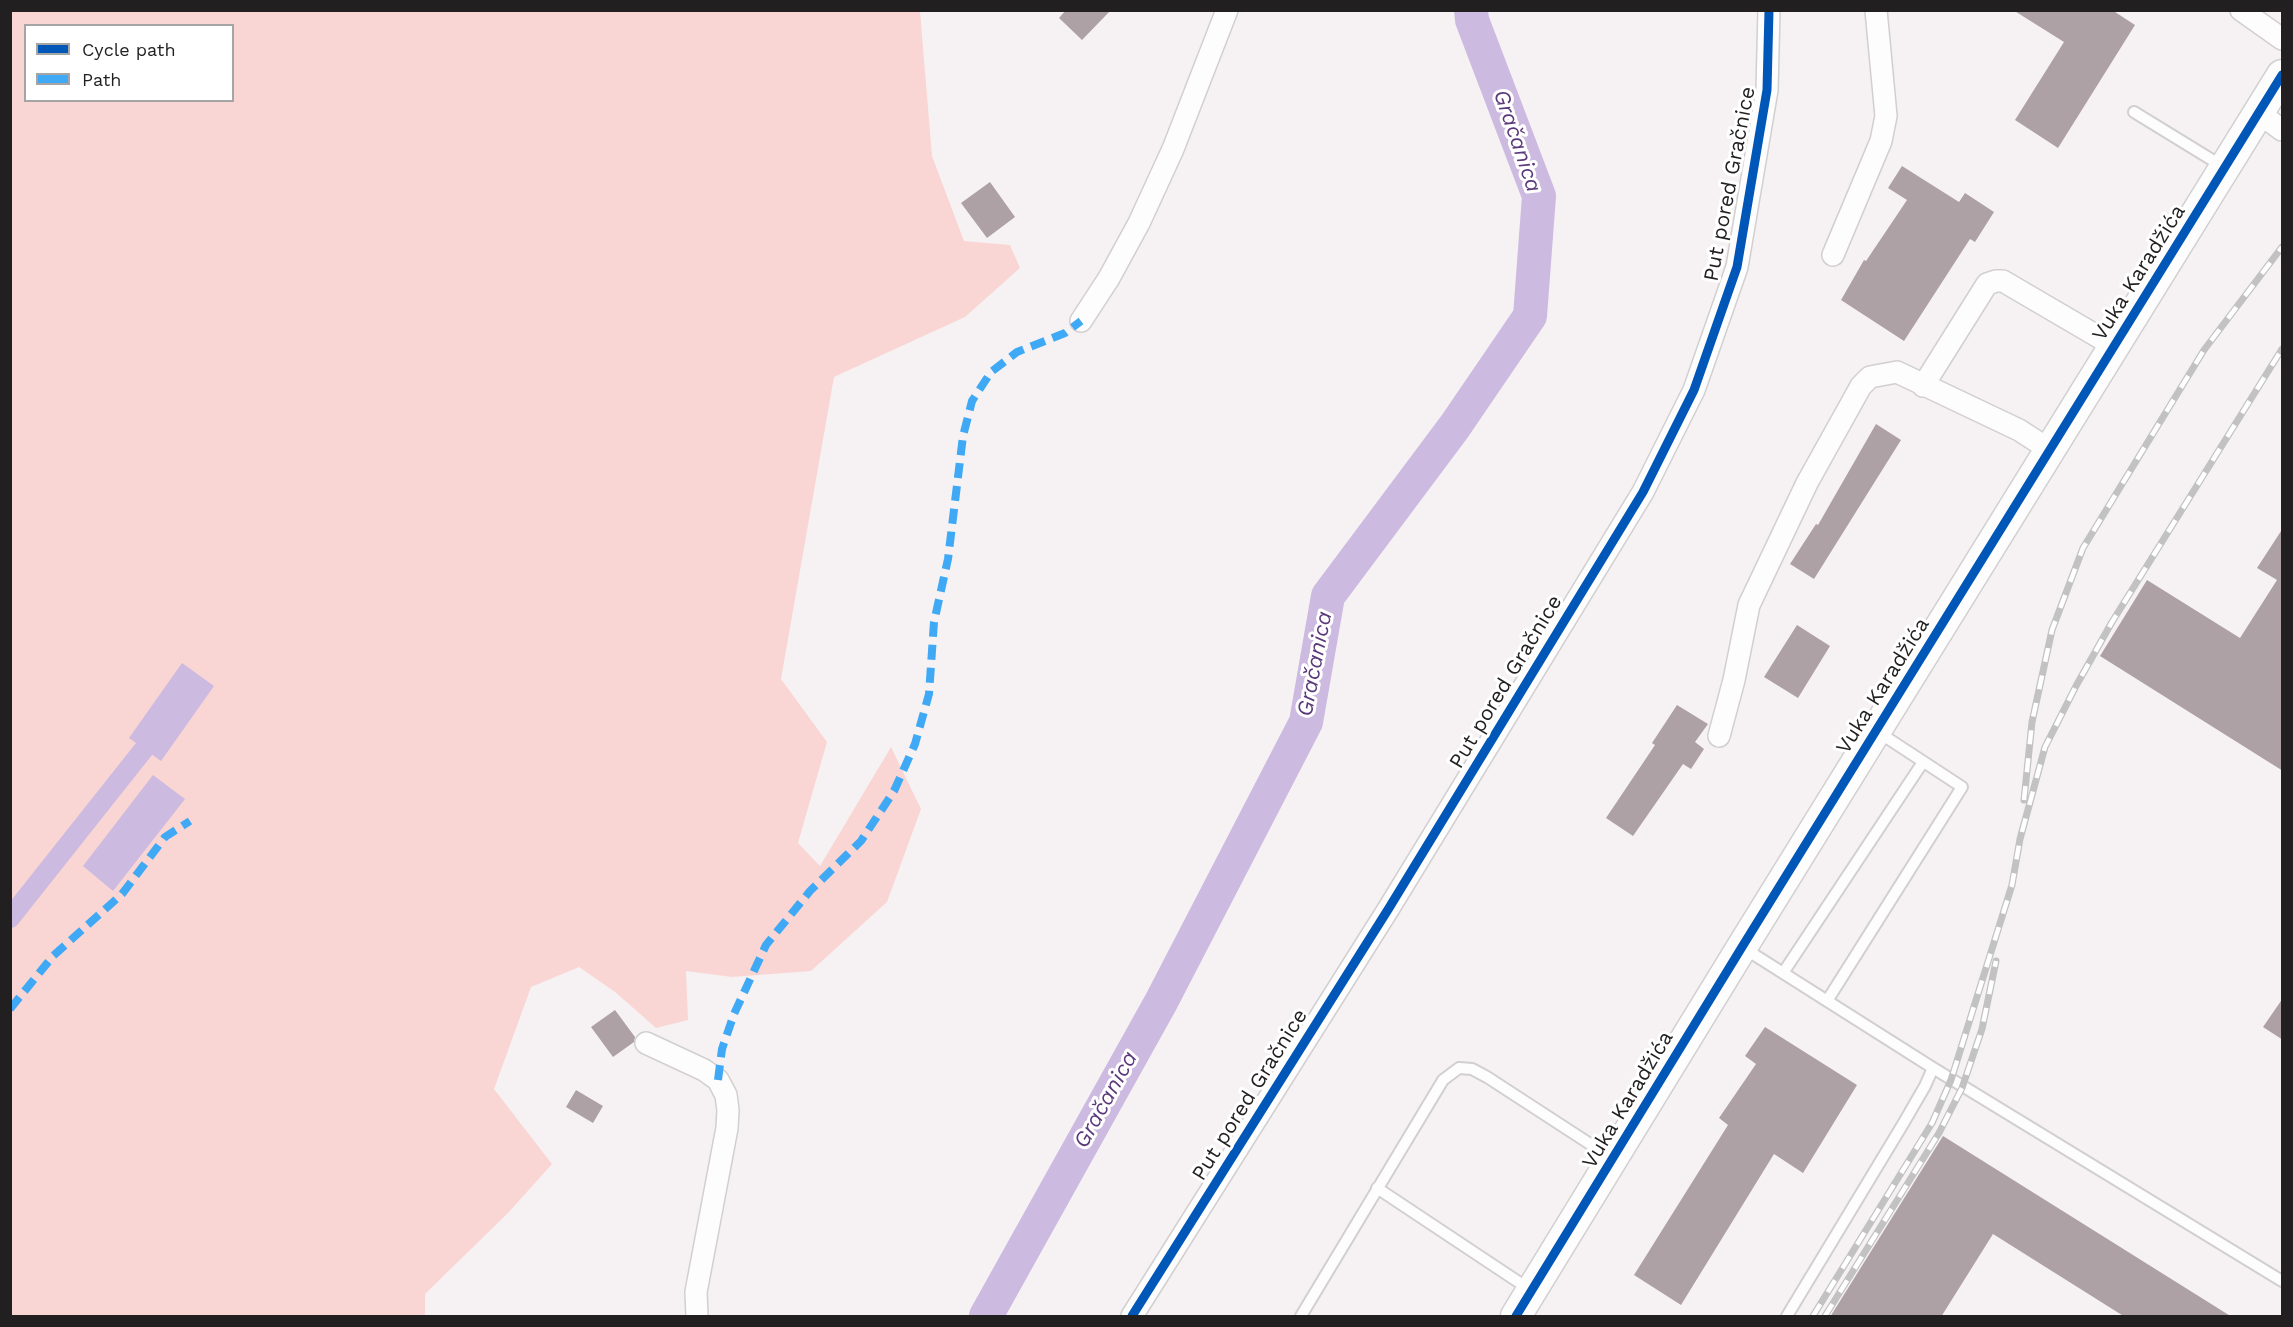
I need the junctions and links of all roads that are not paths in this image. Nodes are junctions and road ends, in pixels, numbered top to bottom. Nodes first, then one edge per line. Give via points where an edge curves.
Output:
1 (1227, 10) edge
2 (1770, 10) edge
3 (1876, 10) edge
4 (2241, 10) edge
5 (2283, 39) edge
6 (2283, 75) edge
7 (2134, 112) dead end
8 (2271, 122) edge
9 (2225, 168) junction
10 (1833, 255) dead end
11 (1081, 321) dead end
12 (2114, 346) junction
13 (1923, 386) junction
14 (2050, 450) junction
15 (1876, 731) junction
16 (1719, 736) dead end
17 (1923, 762) junction
18 (1742, 947) junction
19 (1783, 973) junction
20 (1827, 1001) junction
21 (646, 1043) dead end
22 (1932, 1068) junction
23 (1613, 1158) junction
24 (1377, 1188) junction
25 (2283, 1281) edge
26 (1532, 1291) junction
27 (697, 1317) edge
28 (1132, 1317) edge
29 (1300, 1317) edge
30 (1516, 1317) edge
31 (1787, 1317) edge

1 - 11 street via 1173,149 1134,232
2 - 28 street, Put pored Gračnice via 1767,90 1737,267 1694,390 1643,492 1389,908
3 - 10 street via 1886,116 1881,141
4 - 5 street
6 - 8 street, Vuka Karadžića
7 - 9 lane
8 - 9 street, Vuka Karadžića
9 - 12 street, Vuka Karadžića
12 - 13 street via 2003,280 1996,281 1987,284
12 - 14 street, Vuka Karadžića
13 - 14 street via 2019,430
13 - 16 street via 1898,372 1870,376 1861,386 1807,483 1749,605
14 - 15 street, Vuka Karadžića
15 - 17 lane
15 - 18 street, Vuka Karadžića
17 - 19 lane
17 - 20 lane via 1962,788
18 - 19 lane
18 - 23 street, Vuka Karadžića
19 - 20 lane
20 - 22 lane
21 - 27 street via 704,1070 718,1080 726,1095 727,1128 696,1292
22 - 25 lane
22 - 31 lane via 1909,1114
23 - 24 lane via 1487,1077 1472,1069 1459,1068 1443,1080
23 - 26 street, Vuka Karadžića
24 - 26 lane
24 - 29 lane
26 - 30 street, Vuka Karadžića

